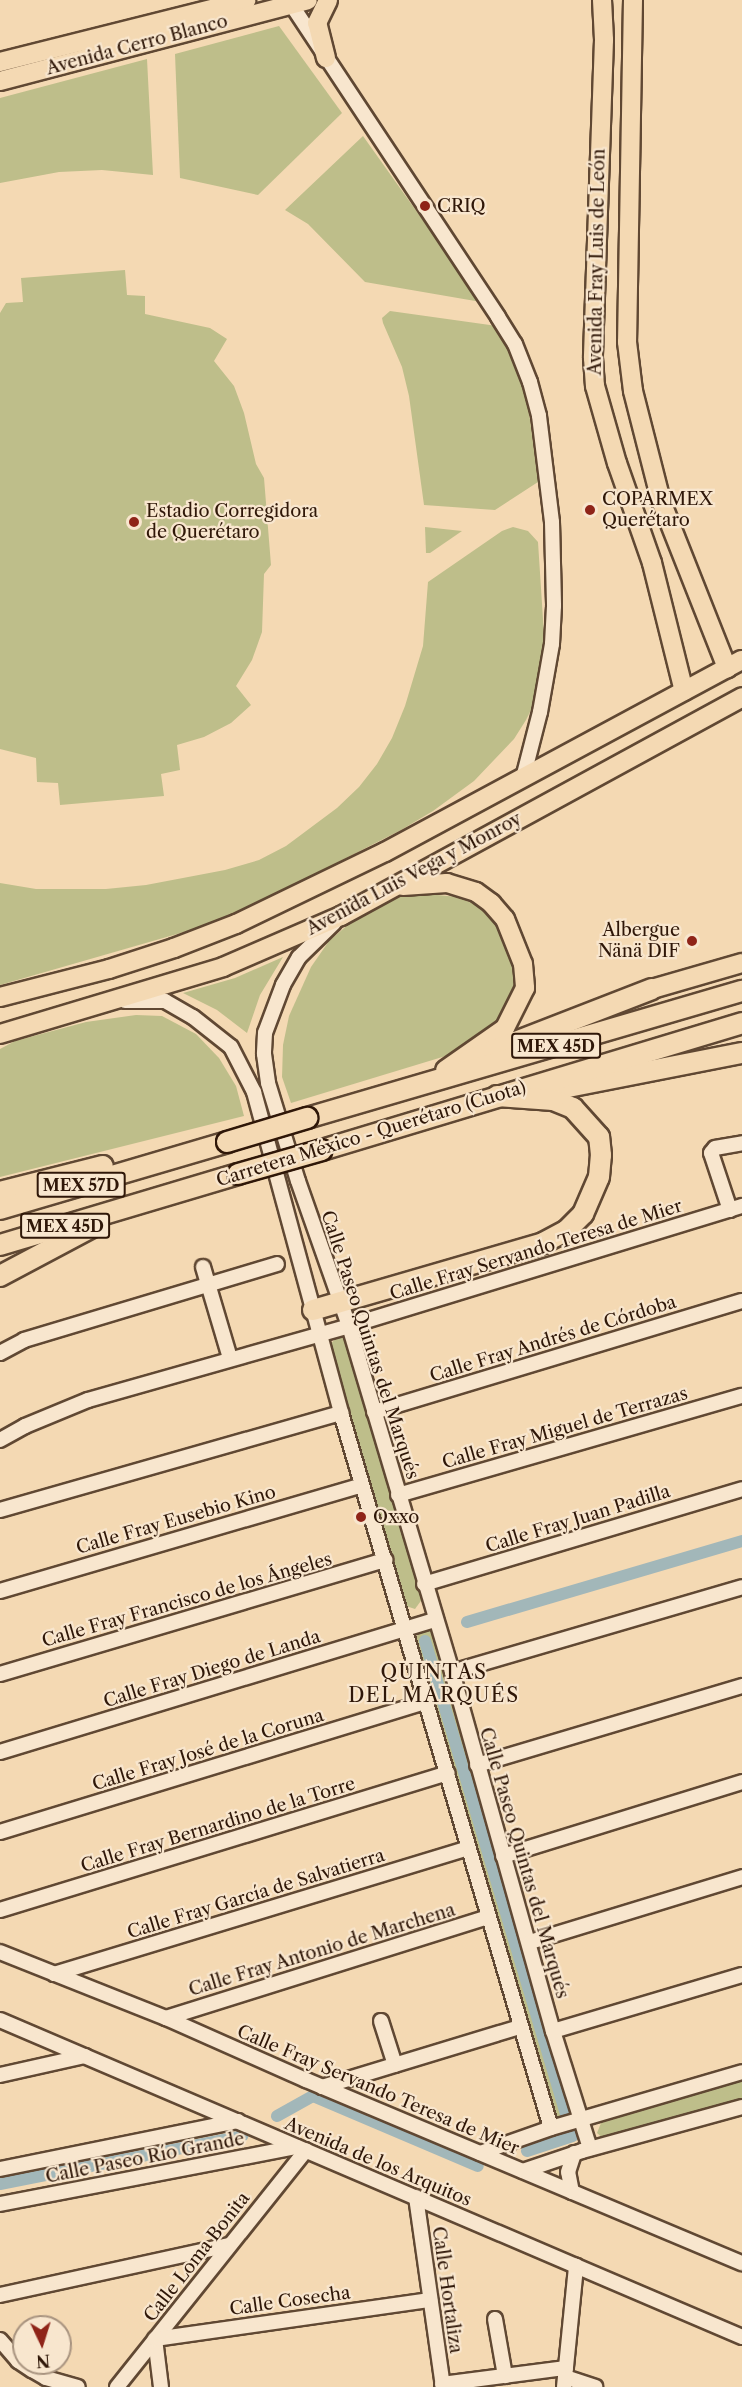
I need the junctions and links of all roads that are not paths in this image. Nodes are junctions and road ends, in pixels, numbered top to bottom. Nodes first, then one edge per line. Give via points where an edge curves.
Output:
1 (246, 0) edge
2 (328, 0) edge
3 (602, 0) edge
4 (633, 0) edge
5 (300, 2) edge
6 (326, 58) junction
7 (0, 62) edge
8 (0, 81) edge
9 (642, 433) junction
10 (611, 439) junction
11 (734, 664) edge
12 (684, 691) junction
13 (742, 697) edge
14 (523, 778) junction
15 (392, 887) junction
16 (341, 916) junction
17 (742, 963) edge
18 (652, 989) joint
19 (742, 991) edge
20 (0, 997) edge
21 (102, 1003) junction
22 (742, 1023) edge
23 (0, 1032) edge
24 (742, 1053) edge
25 (445, 1070) junction
26 (504, 1094) junction
27 (369, 1100) junction
28 (742, 1143) edge
29 (162, 1161) junction
30 (0, 1192) edge
31 (131, 1206) junction
32 (736, 1208) edge
33 (0, 1209) edge
34 (0, 1245) edge
35 (277, 1264) dead end
36 (203, 1267) dead end
37 (0, 1276) edge
38 (209, 1284) junction
39 (742, 1301) edge
40 (341, 1304) junction
41 (313, 1310) junction
42 (349, 1326) junction
43 (320, 1334) junction
44 (0, 1353) edge
45 (230, 1358) junction
46 (742, 1396) edge
47 (374, 1412) junction
48 (341, 1413) junction
49 (0, 1440) edge
50 (362, 1485) junction
51 (742, 1489) edge
52 (398, 1495) junction
53 (0, 1510) edge
54 (385, 1560) junction
55 (424, 1584) junction
56 (742, 1587) edge
57 (0, 1591) edge
58 (434, 1620) junction
59 (404, 1631) junction
60 (452, 1672) junction
61 (0, 1674) edge
62 (742, 1686) edge
63 (426, 1702) junction
64 (0, 1752) edge
65 (477, 1765) junction
66 (447, 1773) junction
67 (742, 1782) edge
68 (0, 1832) edge
69 (468, 1848) junction
70 (503, 1856) junction
71 (742, 1878) edge
72 (0, 1910) edge
73 (489, 1917) junction
74 (530, 1942) junction
75 (0, 1952) edge
76 (54, 1974) junction
77 (742, 1976) edge
78 (166, 2018) junction
79 (0, 2020) edge
80 (381, 2021) dead end
81 (520, 2027) junction
82 (553, 2031) junction
83 (86, 2056) junction
84 (395, 2064) junction
85 (742, 2072) edge
86 (0, 2075) edge
87 (322, 2087) junction
88 (742, 2107) edge
89 (580, 2120) junction
90 (238, 2121) junction
91 (551, 2128) junction
92 (301, 2148) junction
93 (590, 2148) junction
94 (480, 2153) junction
95 (574, 2153) junction
96 (0, 2169) edge
97 (523, 2171) junction
98 (572, 2192) junction
99 (416, 2197) junction
100 (0, 2204) edge
101 (229, 2245) junction
102 (738, 2258) edge
103 (576, 2266) junction
104 (0, 2295) edge
105 (430, 2300) junction
106 (495, 2319) dead end
107 (742, 2337) edge
108 (155, 2339) junction
109 (0, 2340) edge
110 (504, 2376) junction
111 (565, 2378) edge
112 (442, 2385) edge
113 (78, 2387) edge
114 (117, 2387) edge
115 (161, 2387) edge
116 (595, 2387) edge

1 - 7 main road, Avenida Cerro Blanco
2 - 6 main road via 317,23
3 - 10 main road, Avenida Fray Luis de León via 604,40 593,358 596,386
4 - 9 main road, Avenida Fray Luis de León via 627,342
5 - 6 street
5 - 8 main road, Avenida Cerro Blanco
6 - 14 street via 515,344 539,416 552,522 554,606 540,712
9 - 10 main road
9 - 11 main road, Avenida Fray Luis de León via 661,501
10 - 12 main road, Avenida Fray Luis de León via 651,562
11 - 12 main road, Avenida Luis Vega y Monroy
12 - 14 main road, Avenida Luis Vega y Monroy
13 - 15 main road, Avenida Luis Vega y Monroy
14 - 20 main road, Avenida Luis Vega y Monroy via 385,852 236,924 109,969
15 - 16 main road, Avenida Luis Vega y Monroy
15 - 25 main road via 447,883 476,892 505,919 523,964 525,988 505,1028
16 - 21 main road, Avenida Luis Vega y Monroy via 223,967
16 - 40 street, Calle Paseo Quintas del Marqués via 299,957 283,984 266,1033 264,1054 271,1094
17 - 18 main road
18 - 25 highway
19 - 27 highway, Carretera México - Querétaro (Cuota) / MEX 45D
21 - 23 main road, Avenida Luis Vega y Monroy
21 - 41 street via 165,1001 201,1022 231,1047 254,1092
22 - 26 highway, Carretera México - Querétaro (Cuota) / MEX 45D
24 - 26 highway via 549,1091
25 - 27 highway
26 - 31 highway, Carretera México - Querétaro (Cuota) / MEX 45D, bridge
26 - 40 highway via 553,1100 573,1108 599,1137 599,1177 583,1214 566,1231 543,1243
27 - 29 highway, Carretera México - Querétaro (Cuota) / MEX 45D, bridge
28 - 32 street via 715,1148 711,1153
29 - 30 highway, Carretera México - Querétaro (Cuota) via 104,1166
29 - 33 highway, Carretera México - Querétaro (Cuota) / MEX 57D
31 - 34 highway, Carretera México - Querétaro (Cuota) / MEX 45D
31 - 37 highway
32 - 42 street, Calle Fray Servando Teresa de Mier
35 - 38 street
36 - 38 street
38 - 44 street via 24,1340
38 - 45 street
39 - 47 street, Calle Fray Andrés de Córdoba
40 - 41 highway
40 - 42 street, Calle Paseo Quintas del Marqués
41 - 43 street
42 - 43 street, Calle Fray Servando Teresa de Mier
42 - 47 street, Calle Paseo Quintas del Marqués
43 - 45 street, Calle Fray Servando Teresa de Mier
43 - 48 street
45 - 49 street, Calle Fray Servando Teresa de Mier via 88,1400
46 - 52 street, Calle Fray Miguel de Terrazas
47 - 52 street, Calle Paseo Quintas del Marqués
48 - 50 street
48 - 53 street
50 - 54 street
50 - 57 street, Calle Fray Eusebio Kino
51 - 55 street, Calle Fray Juan Padilla
52 - 55 street, Calle Paseo Quintas del Marqués
54 - 59 street
54 - 61 street, Calle Fray Francisco de los Ángeles
55 - 58 street, Calle Paseo Quintas del Marqués
56 - 60 street
58 - 59 street, Calle Fray Diego de Landa
58 - 60 street, Calle Paseo Quintas del Marqués
59 - 63 street
59 - 64 street, Calle Fray Diego de Landa
60 - 65 street, Calle Paseo Quintas del Marqués
62 - 65 street
63 - 66 street
63 - 68 street, Calle Fray José de la Coruna
65 - 70 street, Calle Paseo Quintas del Marqués
66 - 69 street
66 - 72 street, Calle Fray Bernardino de la Torre
67 - 70 street
69 - 73 street
69 - 76 street, Calle Fray García de Salvatierra
70 - 74 street, Calle Paseo Quintas del Marqués
71 - 74 street
73 - 78 street, Calle Fray Antonio de Marchena
73 - 81 street
74 - 82 street, Calle Paseo Quintas del Marqués
75 - 76 street, Calle Fray Servando Teresa de Mier
76 - 78 street, Calle Fray Servando Teresa de Mier
77 - 82 street
78 - 87 street, Calle Fray Servando Teresa de Mier
79 - 83 street, Avenida de los Arquitos
80 - 84 street
81 - 84 street
81 - 91 street
82 - 89 street, Calle Paseo Quintas del Marqués
83 - 86 street
83 - 90 street, Avenida de los Arquitos
84 - 87 street
85 - 89 street
87 - 94 street, Calle Fray Servando Teresa de Mier
88 - 93 street
89 - 91 street
89 - 93 street, Calle Paseo Quintas del Marqués
90 - 92 street, Avenida de los Arquitos
90 - 96 street, Calle Paseo Río Grande
91 - 94 street
92 - 99 street, Avenida de los Arquitos
92 - 100 street, Calle Paseo Río Grande
92 - 101 street, Calle Loma Bonita
93 - 95 street
94 - 97 street, Calle Fray Servando Teresa de Mier
95 - 97 street
95 - 98 street via 568,2172
97 - 98 street, Calle Fray Servando Teresa de Mier
98 - 102 street, Calle Fray Servando Teresa de Mier
99 - 103 street, Avenida de los Arquitos
99 - 105 street, Calle Hortaliza
101 - 104 street
101 - 108 street, Calle Loma Bonita
103 - 107 street, Avenida de los Arquitos
103 - 111 street
105 - 108 street, Calle Cosecha
105 - 112 street, Calle Hortaliza
106 - 110 street
108 - 114 street, Calle Loma Bonita
108 - 115 street
109 - 113 street via 18,2361 32,2370
110 - 111 street
110 - 112 street
111 - 116 street

